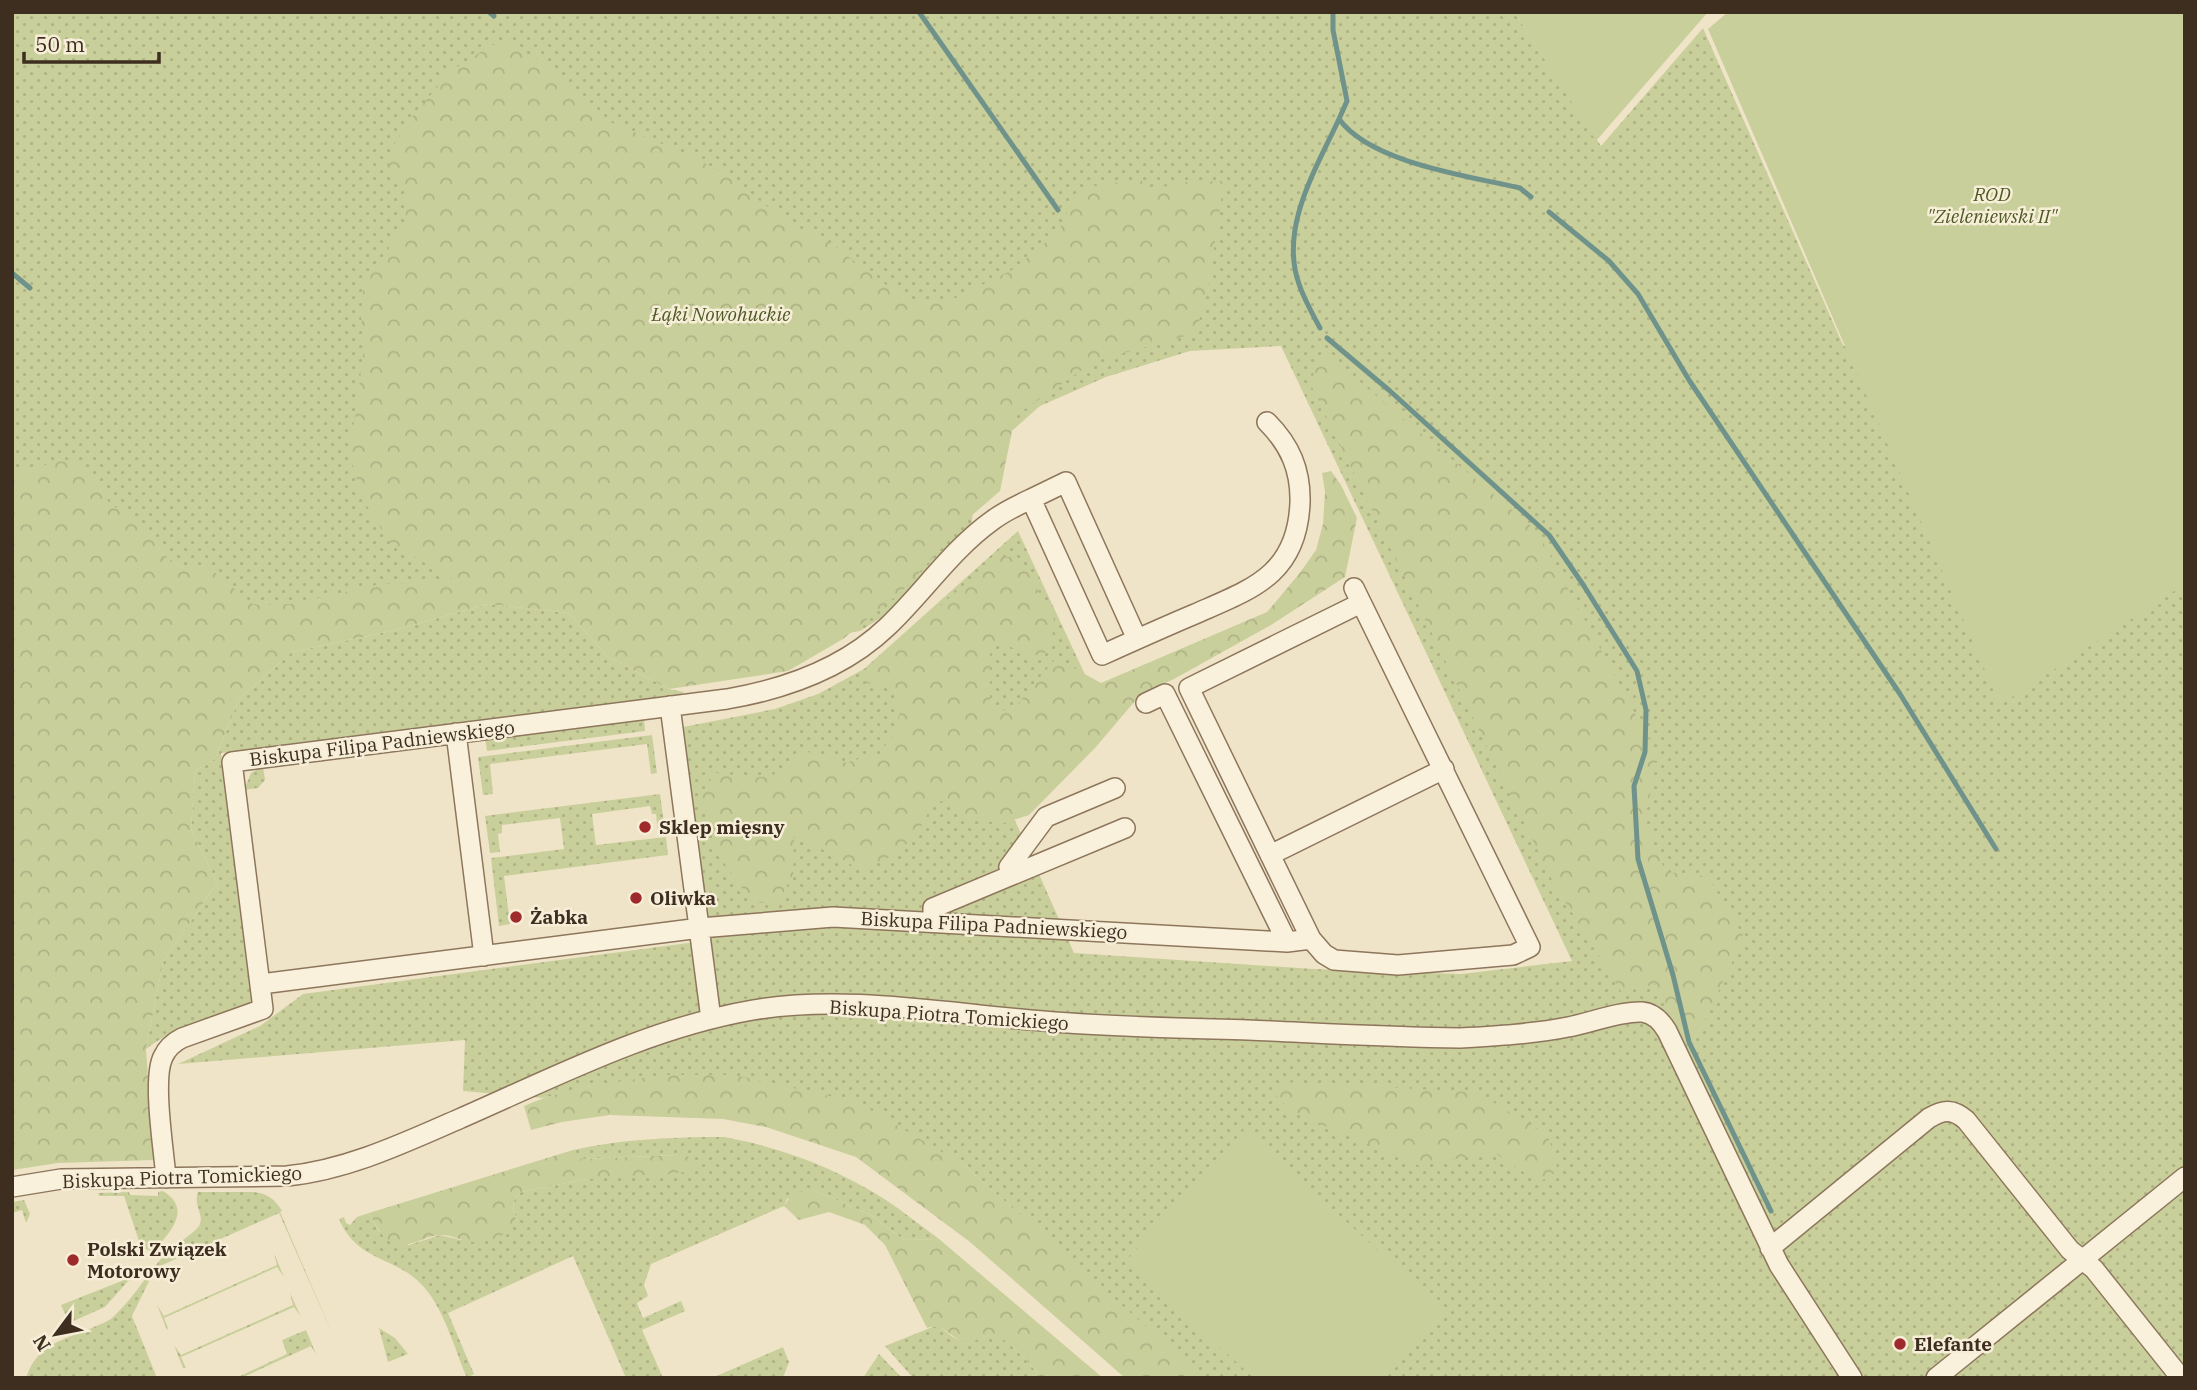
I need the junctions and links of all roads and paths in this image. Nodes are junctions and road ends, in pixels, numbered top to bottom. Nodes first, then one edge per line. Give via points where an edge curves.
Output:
1 (1267, 422) dead end
2 (1031, 499) junction
3 (1138, 639) junction
4 (1146, 703) dead end
5 (670, 706) junction
6 (456, 733) junction
7 (1444, 769) junction
8 (1115, 788) dead end
9 (1125, 828) dead end
10 (1270, 855) junction
11 (1013, 874) junction
12 (933, 922) junction
13 (700, 928) junction
14 (1311, 939) junction
15 (1287, 942) junction
16 (484, 956) junction
17 (261, 984) junction
18 (710, 1018) junction
19 (2185, 1177) edge
20 (166, 1178) junction
21 (12, 1188) edge
22 (1770, 1248) junction
23 (2082, 1260) junction
24 (1852, 1378) edge
25 (1936, 1378) edge
26 (2181, 1378) edge

1 - 3 street via 1282,437 1297,468 1299,516 1286,556 1255,588
2 - 3 street via 1102,655
2 - 3 street, Biskupa Filipa Padniewskiego via 1066,482
2 - 5 street, Biskupa Filipa Padniewskiego via 972,537 886,629 840,663 775,689
4 - 15 street via 1165,694
5 - 6 street, Biskupa Filipa Padniewskiego
5 - 13 street
6 - 16 street
6 - 17 street, Biskupa Filipa Padniewskiego via 232,762
7 - 10 street
7 - 10 street via 1358,596 1189,688
7 - 14 street via 1530,947 1513,955 1398,965 1334,960
8 - 11 street via 1046,817 1009,867
9 - 11 street
10 - 14 street
11 - 12 street via 933,908
12 - 13 street, Biskupa Filipa Padniewskiego via 833,917
12 - 15 street, Biskupa Filipa Padniewskiego
13 - 16 street, Biskupa Filipa Padniewskiego
13 - 18 street
14 - 15 street, Biskupa Filipa Padniewskiego
16 - 17 street, Biskupa Filipa Padniewskiego
17 - 20 street, Biskupa Filipa Padniewskiego via 263,1009 182,1038 163,1056 159,1088
18 - 20 street, Biskupa Piotra Tomickiego via 643,1039 394,1147 315,1172
18 - 22 street, Biskupa Piotra Tomickiego via 756,1009 860,1006 1069,1023 1460,1038 1537,1032 1646,1013 1660,1020 1670,1035
19 - 23 street
20 - 21 street, Biskupa Piotra Tomickiego via 61,1179
22 - 23 street via 1929,1118 1948,1110 1966,1120
22 - 24 street, Biskupa Piotra Tomickiego
23 - 25 street
23 - 26 street

